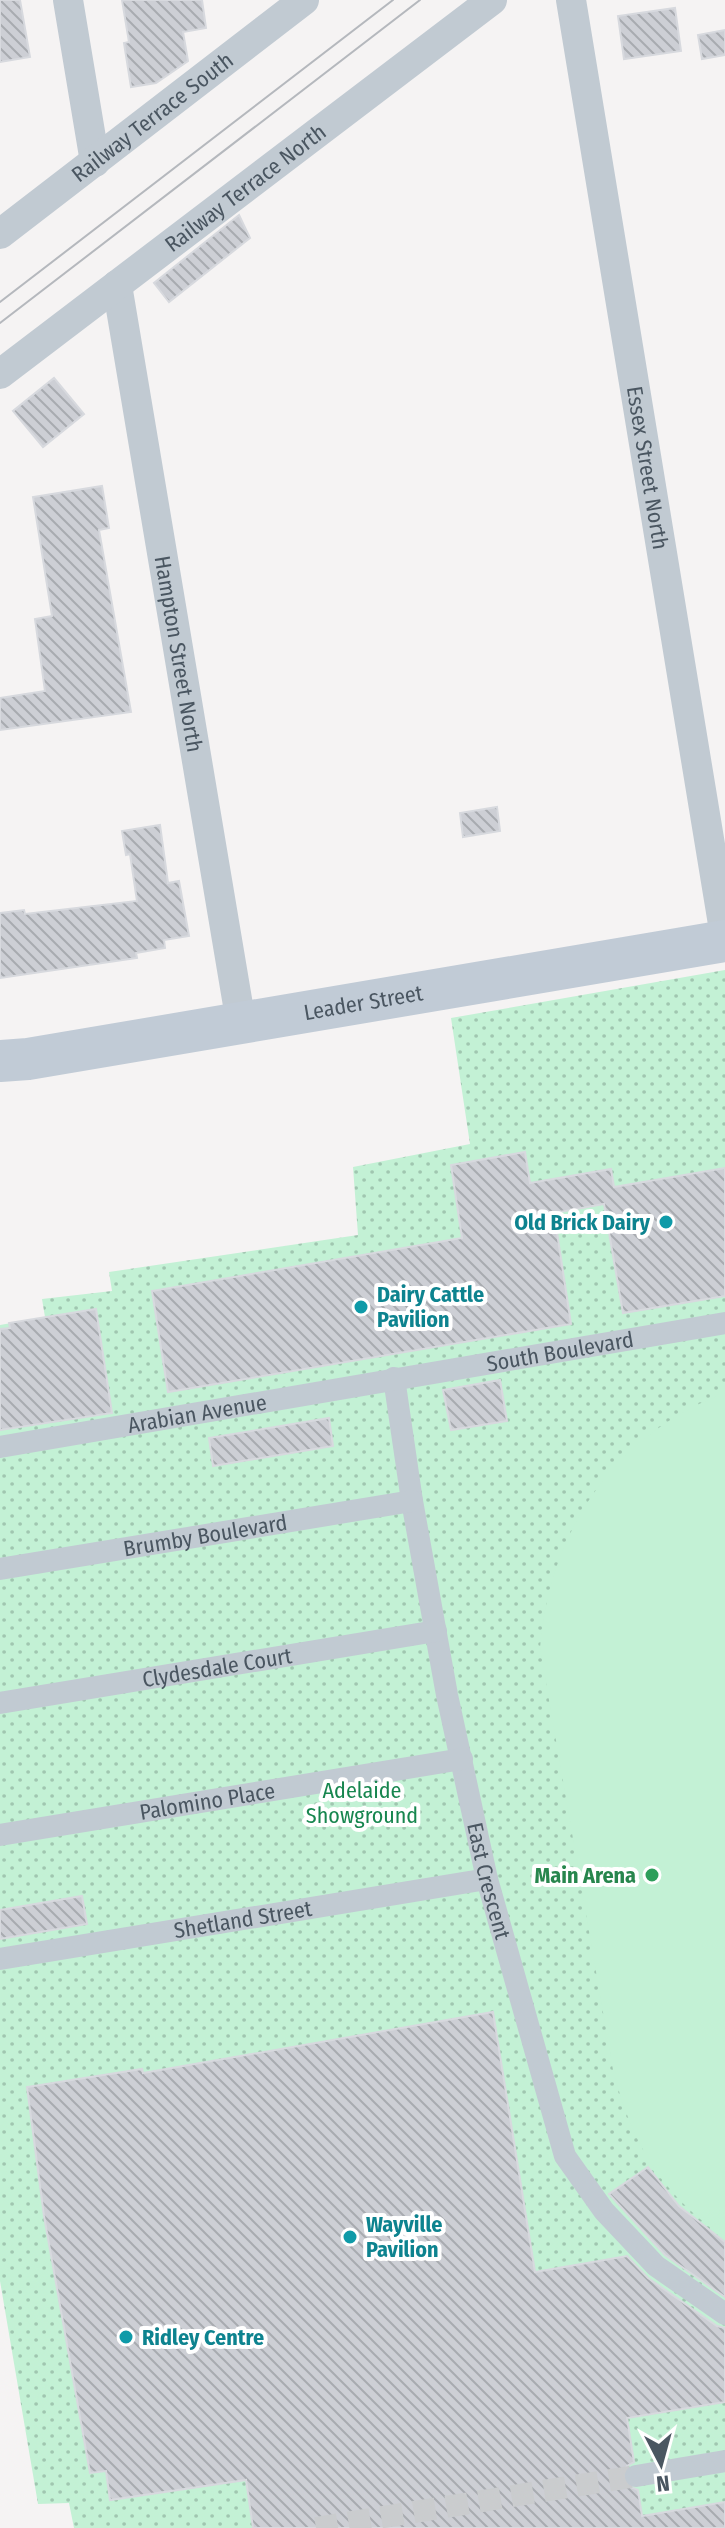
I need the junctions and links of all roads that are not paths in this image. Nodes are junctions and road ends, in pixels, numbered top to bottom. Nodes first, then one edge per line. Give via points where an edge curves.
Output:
1 (68, 0) edge
2 (304, 0) edge
3 (492, 0) edge
4 (571, 0) edge
5 (95, 162) junction
6 (0, 234) edge
7 (117, 285) junction
8 (0, 374) edge
9 (725, 939) edge
10 (241, 1023) junction
11 (0, 1061) edge
12 (725, 1323) edge
13 (394, 1378) junction
14 (0, 1447) edge
15 (412, 1501) junction
16 (0, 1569) edge
17 (436, 1631) junction
18 (0, 1703) edge
19 (462, 1759) junction
20 (0, 1835) edge
21 (487, 1879) junction
22 (0, 1959) edge
23 (725, 2314) edge
24 (725, 2461) edge
25 (636, 2476) tunnel mouth

1 - 5 street
2 - 5 street, Railway Terrace South
3 - 7 street, Railway Terrace North
4 - 9 street, Essex Street North
5 - 6 street, Railway Terrace South
7 - 8 street, Railway Terrace North
7 - 10 street, Hampton Street North
9 - 10 main road, Leader Street
10 - 11 main road, Leader Street
12 - 13 street, South Boulevard
13 - 14 street, Arabian Avenue
13 - 15 street, East Crescent
15 - 16 street, Brumby Boulevard
15 - 17 street, East Crescent
17 - 18 street, Clydesdale Court
17 - 19 street, East Crescent
19 - 20 street, Palomino Place
19 - 21 street, East Crescent
21 - 22 street, Shetland Street
21 - 23 street, East Crescent via 565,2156 604,2211 656,2266
24 - 25 street

